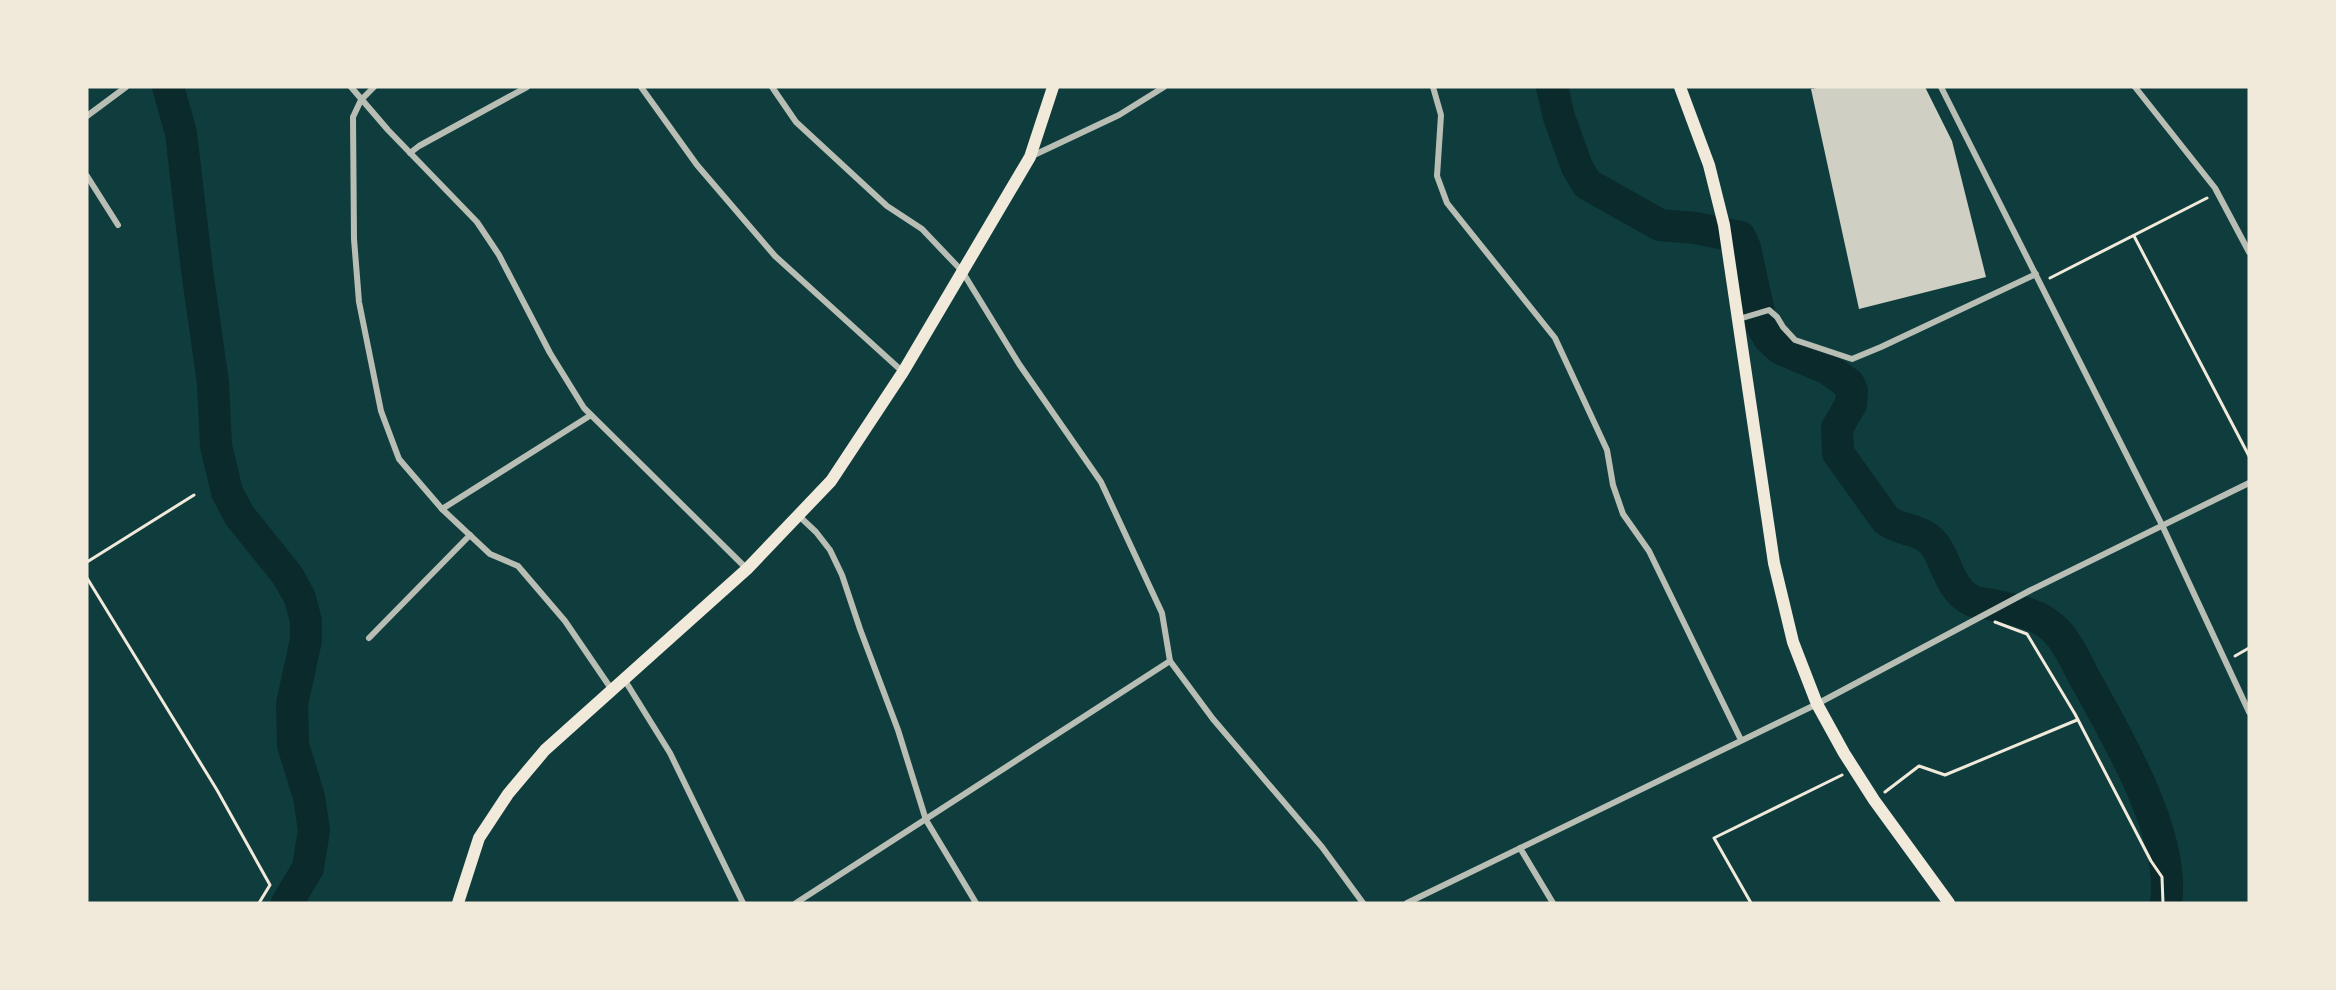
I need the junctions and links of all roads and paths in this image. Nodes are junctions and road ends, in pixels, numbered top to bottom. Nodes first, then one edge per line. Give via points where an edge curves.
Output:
1 (126, 87) edge
2 (351, 87) edge
3 (374, 87) edge
4 (527, 87) edge
5 (640, 87) edge
6 (772, 87) edge
7 (1053, 87) edge
8 (1164, 87) edge
9 (1432, 87) edge
10 (1680, 87) edge
11 (1941, 87) edge
12 (2135, 87) edge
13 (362, 100) junction
14 (87, 116) edge
15 (410, 153) junction
16 (1030, 157) junction
17 (87, 176) edge
18 (2218, 193) junction
19 (118, 225) dead end
20 (2134, 236) junction
21 (2249, 252) edge
22 (962, 271) junction
23 (2036, 274) junction
24 (2040, 283) junction
25 (1739, 319) junction
26 (903, 372) junction
27 (591, 415) junction
28 (2249, 456) edge
29 (2249, 483) edge
30 (194, 495) dead end
31 (442, 509) junction
32 (799, 516) junction
33 (2162, 525) junction
34 (470, 535) junction
35 (87, 562) edge
36 (747, 569) junction
37 (87, 578) edge
38 (1979, 617) junction
39 (369, 638) dead end
40 (1170, 662) junction
41 (624, 678) junction
42 (612, 690) junction
43 (1817, 704) junction
44 (2249, 712) edge
45 (2077, 719) junction
46 (1741, 740) junction
47 (1854, 769) junction
48 (1874, 800) junction
49 (926, 820) junction
50 (1520, 848) junction
51 (259, 903) edge
52 (458, 903) edge
53 (743, 903) edge
54 (796, 903) edge
55 (976, 903) edge
56 (1363, 903) edge
57 (1407, 903) edge
58 (1553, 903) edge
59 (1751, 903) edge
60 (1949, 903) edge
61 (2163, 903) edge

1 - 14 street
2 - 13 street
3 - 13 street
4 - 15 street
5 - 26 street via 697,165 775,256
6 - 22 street via 796,122 888,206 922,229
7 - 16 main road
8 - 16 street via 1119,115
9 - 46 street via 1441,115 1437,176 1447,203 1555,338 1607,450 1623,514 1650,551
10 - 25 main road via 1718,194
11 - 23 street
12 - 18 street
13 - 15 street
13 - 31 street via 353,117 352,163 359,302 381,411 399,459
15 - 27 street via 483,230 550,353
16 - 22 main road
17 - 19 street
18 - 20 path
18 - 21 street
20 - 24 path
20 - 28 path
22 - 26 main road
22 - 40 street via 1019,363 1101,482 1162,613
23 - 24 street
23 - 25 street via 1852,358 1795,340 1769,310
24 - 33 street
25 - 43 main road via 1782,603
26 - 32 main road via 831,481
27 - 31 street
27 - 36 street
29 - 33 street
30 - 35 path
31 - 34 street
32 - 36 main road
32 - 49 street via 830,550 842,575
33 - 38 street
33 - 44 street
34 - 39 street
34 - 42 street via 490,554 518,566 566,621
36 - 41 main road
37 - 51 path via 217,790 270,885
38 - 43 street
38 - 45 path via 2027,634
40 - 49 street
40 - 56 street via 1322,847
41 - 42 main road
41 - 53 street via 670,753
42 - 52 main road via 545,750 508,794 479,838
43 - 46 street
43 - 47 main road
45 - 48 path via 1945,775 1919,766
45 - 61 path via 2163,877
46 - 50 street
47 - 48 main road
47 - 59 path via 1714,838
48 - 60 main road
49 - 54 street
49 - 55 street
50 - 57 street
50 - 58 street

